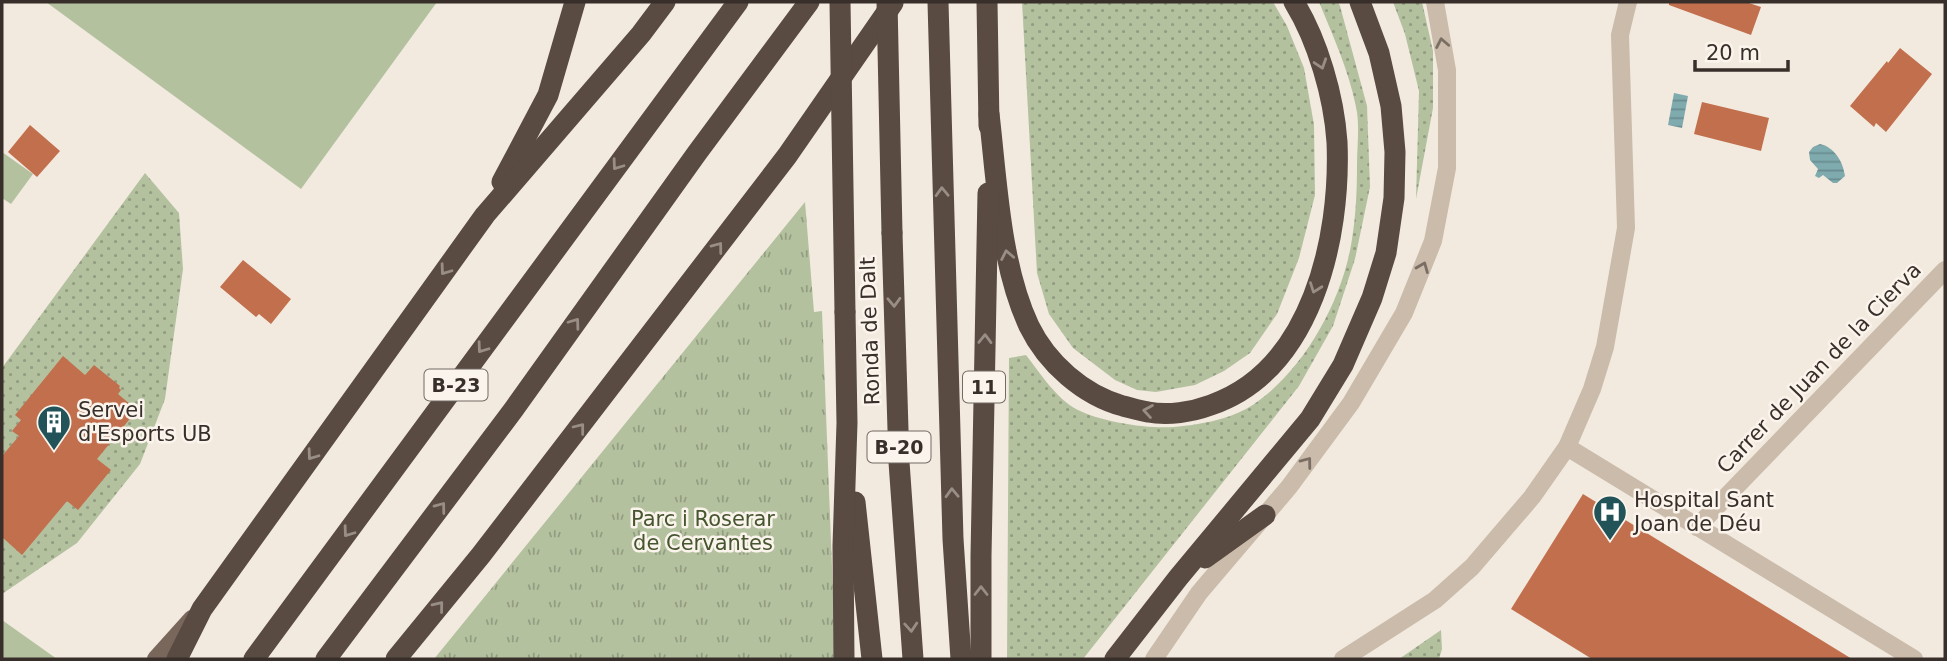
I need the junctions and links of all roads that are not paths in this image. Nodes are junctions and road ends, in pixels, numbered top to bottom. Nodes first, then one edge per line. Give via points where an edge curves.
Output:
1 (575, 2) edge
2 (665, 2) edge
3 (738, 2) edge
4 (809, 2) edge
5 (840, 2) edge
6 (887, 2) edge
7 (894, 2) edge
8 (901, 2) edge
9 (938, 2) edge
10 (987, 2) edge
11 (1294, 2) edge
12 (1360, 2) edge
13 (1434, 2) edge
14 (1628, 2) edge
15 (854, 59) junction
16 (989, 114) junction
17 (485, 215) junction
18 (1942, 281) edge
19 (847, 423) junction
20 (1567, 447) junction
21 (1265, 515) junction
22 (1697, 527) junction
23 (1178, 578) junction
24 (202, 609) junction
25 (156, 659) edge
26 (177, 659) edge
27 (254, 659) edge
28 (326, 659) edge
29 (396, 659) edge
30 (844, 659) edge
31 (872, 659) edge
32 (913, 659) edge
33 (961, 659) edge
34 (981, 659) edge
35 (1115, 659) edge
36 (1154, 659) edge
37 (1343, 659) edge
38 (1914, 659) edge

1 - 17 highway via 548,95
2 - 17 highway
3 -> 27 highway, B-23
28 -> 4 highway, B-23
5 - 19 highway, bridge
6 -> 32 highway, Ronda de Dalt / B-20, bridge via 899,462
7 - 15 highway
8 - 15 highway
33 -> 9 highway, B-20 via 953,539
10 - 16 highway
11 -> 16 highway via 1313,41 1332,110 1337,181 1333,221 1321,271 1294,338 1259,379 1221,402 1174,413 1150,413 1116,404 1077,383 1044,348 1030,329 1013,284
12 - 23 highway via 1379,53 1395,152 1386,253 1372,298 1343,365 1310,419
21 -> 13 street via 1351,403 1405,313 1433,241 1447,168 1447,70
14 - 20 street via 1620,35 1626,228 1605,347
29 -> 15 highway via 630,363 787,156
34 -> 16 highway, 11
17 -> 24 highway
18 - 22 street, Carrer de Juan de la Cierva
19 - 30 highway
19 - 31 highway
20 - 22 street
20 - 37 street via 1532,497 1472,567 1435,600
21 - 23 highway
21 - 36 street via 1199,593
22 - 38 street
23 - 35 highway
24 - 25 main road
24 - 26 highway

